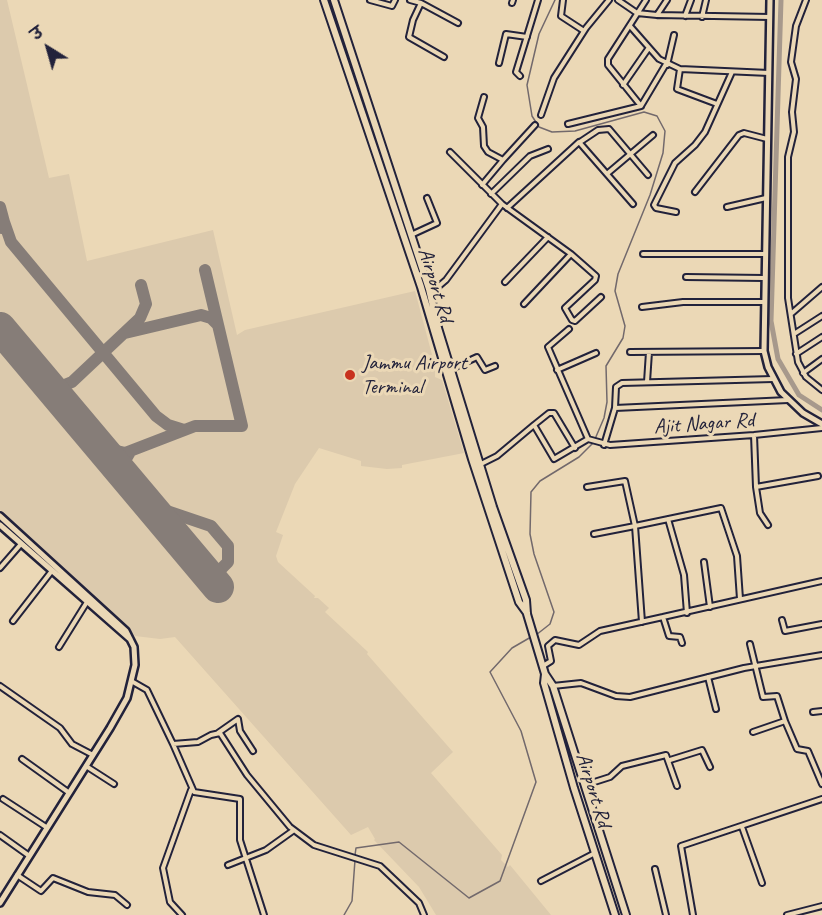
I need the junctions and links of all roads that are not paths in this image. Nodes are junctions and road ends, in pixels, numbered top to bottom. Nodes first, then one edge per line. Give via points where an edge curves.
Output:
1 (324, 0) edge
2 (334, 0) edge
3 (370, 0) edge
4 (395, 0) edge
5 (410, 0) edge
6 (538, 0) edge
7 (563, 0) edge
8 (609, 0) edge
9 (618, 0) edge
10 (646, 0) edge
11 (667, 0) edge
12 (691, 0) edge
13 (706, 0) edge
14 (770, 0) edge
15 (806, 0) edge
16 (421, 3) junction
17 (637, 13) junction
18 (657, 15) junction
19 (685, 16) junction
20 (702, 17) junction
21 (770, 17) junction
22 (458, 23) dead end
23 (630, 26) junction
24 (584, 31) junction
25 (674, 35) dead end
26 (527, 37) junction
27 (648, 49) junction
28 (444, 57) dead end
29 (499, 63) dead end
30 (667, 64) junction
31 (680, 69) junction
32 (732, 72) junction
33 (769, 73) junction
34 (520, 76) dead end
35 (623, 85) junction
36 (484, 97) dead end
37 (717, 104) junction
38 (641, 106) junction
39 (541, 115) dead end
40 (534, 124) dead end
41 (568, 124) dead end
42 (653, 135) dead end
43 (767, 139) junction
44 (579, 142) junction
45 (548, 149) dead end
46 (450, 152) dead end
47 (630, 154) junction
48 (503, 160) junction
49 (608, 173) junction
50 (648, 175) dead end
51 (482, 185) junction
52 (695, 192) dead end
53 (491, 194) junction
54 (427, 198) dead end
55 (766, 198) junction
56 (502, 204) junction
57 (633, 204) dead end
58 (727, 207) dead end
59 (507, 208) junction
60 (676, 212) dead end
61 (410, 235) junction
62 (548, 237) junction
63 (571, 254) junction
64 (643, 254) dead end
65 (765, 254) junction
66 (686, 277) dead end
67 (764, 278) junction
68 (505, 282) dead end
69 (822, 287) edge
70 (429, 289) junction
71 (601, 297) dead end
72 (764, 302) junction
73 (524, 304) dead end
74 (642, 307) dead end
75 (792, 313) junction
76 (822, 316) edge
77 (569, 329) dead end
78 (794, 334) junction
79 (822, 337) edge
80 (764, 351) junction
81 (630, 352) dead end
82 (649, 352) junction
83 (596, 353) dead end
84 (796, 354) junction
85 (822, 359) edge
86 (495, 366) dead end
87 (451, 369) junction
88 (558, 370) junction
89 (803, 373) junction
90 (773, 379) junction
91 (647, 382) junction
92 (822, 390) edge
93 (788, 400) junction
94 (615, 408) junction
95 (534, 424) junction
96 (822, 426) edge
97 (754, 435) junction
98 (589, 439) junction
99 (602, 445) junction
100 (575, 448) junction
101 (481, 464) junction
102 (818, 476) dead end
103 (586, 487) dead end
104 (756, 487) junction
105 (0, 516) edge
106 (668, 519) junction
107 (0, 525) edge
108 (768, 525) dead end
109 (635, 526) junction
110 (594, 534) dead end
111 (21, 544) junction
112 (704, 562) dead end
113 (0, 568) edge
114 (51, 572) junction
115 (822, 581) edge
116 (740, 599) junction
117 (88, 601) junction
118 (710, 607) junction
119 (687, 613) junction
120 (528, 616) junction
121 (663, 617) junction
122 (782, 620) dead end
123 (13, 621) dead end
124 (642, 622) junction
125 (822, 624) edge
126 (132, 640) junction
127 (682, 643) dead end
128 (750, 644) dead end
129 (59, 647) dead end
130 (822, 655) edge
131 (543, 666) junction
132 (755, 666) junction
133 (545, 674) junction
134 (708, 677) junction
135 (133, 682) junction
136 (0, 686) edge
137 (553, 686) junction
138 (716, 709) dead end
139 (813, 711) dead end
140 (822, 711) edge
141 (785, 721) junction
142 (753, 732) dead end
143 (218, 733) junction
144 (173, 744) junction
145 (253, 752) dead end
146 (93, 756) junction
147 (22, 759) dead end
148 (670, 760) junction
149 (86, 766) junction
150 (710, 767) dead end
151 (114, 784) dead end
152 (822, 784) edge
153 (584, 785) junction
154 (677, 786) dead end
155 (191, 789) junction
156 (68, 792) junction
157 (3, 799) dead end
158 (822, 799) edge
159 (46, 827) junction
160 (742, 827) junction
161 (294, 830) junction
162 (0, 835) edge
163 (595, 853) junction
164 (28, 855) junction
165 (246, 859) junction
166 (228, 865) dead end
167 (655, 869) dead end
168 (16, 875) junction
169 (541, 881) dead end
170 (762, 883) dead end
171 (0, 903) edge
172 (126, 905) dead end
173 (822, 906) edge
174 (802, 913) edge
175 (182, 915) edge
176 (264, 915) edge
177 (424, 915) edge
178 (615, 915) edge
179 (626, 915) edge
180 (666, 915) edge
181 (693, 915) edge
182 (787, 915) edge

1 - 120 main road, Airport Rd via 421,287 519,602
2 - 61 main road
3 - 4 street via 389,6
5 - 16 street
6 - 26 street
7 - 24 street via 561,16
8 - 24 street
9 - 17 street
10 - 17 street
11 - 18 street
12 - 19 street
13 - 20 street
14 - 21 street
15 - 75 street via 796,26 791,62 796,79 794,132 788,157 788,304
16 - 22 street
16 - 28 street via 408,35
17 - 18 street
17 - 23 street
18 - 19 street
19 - 20 street
20 - 21 street
21 - 33 street
23 - 27 street
23 - 35 street via 607,62
24 - 39 street via 554,78
25 - 30 street
26 - 29 street via 506,34
26 - 34 street via 516,72
27 - 30 street
27 - 35 street
30 - 31 street
30 - 38 street
31 - 32 street
31 - 37 street via 678,89
32 - 33 street
32 - 37 street
33 - 43 street
35 - 38 street
36 - 48 street via 478,118 483,127 484,146
37 - 60 street via 701,138 675,163 654,205
38 - 41 street
40 - 48 street
42 - 47 street
43 - 52 street via 739,135
43 - 55 street
44 - 47 street via 598,130 609,129
44 - 49 street
44 - 59 street
45 - 53 street via 530,156
46 - 51 street
47 - 49 street
47 - 50 street
48 - 51 street
49 - 57 street
51 - 53 street
53 - 56 street
54 - 61 street via 437,223
55 - 58 street
55 - 65 street
56 - 59 street
56 - 70 street via 446,280
59 - 62 street
61 - 70 main road
62 - 63 street
62 - 68 street
63 - 71 street via 596,277 565,312 574,321
63 - 73 street
64 - 65 street
65 - 67 street
66 - 67 street
67 - 72 street
69 - 75 street
70 - 87 main road
72 - 74 street via 683,302
72 - 80 street
75 - 78 street
76 - 78 street
77 - 88 street via 548,346
78 - 84 street
79 - 84 street
80 - 82 street
80 - 90 street
81 - 82 street
82 - 91 street
83 - 88 street
84 - 89 street
85 - 89 street
86 - 87 street via 485,370 477,357
87 - 101 main road
88 - 98 street
89 - 92 street
90 - 91 street
90 - 93 street
91 - 94 street via 617,385
93 - 94 street
93 - 96 street
94 - 99 street
95 - 100 street via 554,459
95 - 100 street via 554,413
95 - 101 street
96 - 97 street, Ajit Nagar Rd
97 - 99 street, Ajit Nagar Rd
97 - 104 street
98 - 99 street, Ajit Nagar Rd
98 - 100 street
101 - 120 main road
102 - 104 street
103 - 109 street via 625,481
104 - 108 street via 760,513
105 - 126 street via 110,614
106 - 109 street
106 - 116 street via 722,508 737,556
106 - 119 street via 684,575
107 - 111 street
109 - 110 street
109 - 124 street
111 - 113 street
111 - 114 street
112 - 118 street
114 - 117 street
114 - 123 street
115 - 116 street
116 - 118 street
117 - 126 street
117 - 129 street
118 - 119 street
119 - 121 street
120 - 131 main road
121 - 124 street
121 - 127 street via 669,636 680,637
122 - 125 street via 785,631
124 - 131 street via 600,631 579,645 555,640 548,646 551,662
126 - 135 street
128 - 132 street
130 - 132 street
131 - 133 main road
132 - 134 street
132 - 141 street via 763,696 777,696
133 - 137 main road
133 - 163 main road, Airport Rd via 544,683
134 - 137 street via 630,697 581,683
134 - 138 street
135 - 144 street via 147,690
135 - 146 street
136 - 146 street via 63,731 72,744
137 - 153 main road
139 - 140 street
141 - 142 street
141 - 152 street via 797,749 808,751
143 - 144 street via 198,742
143 - 145 street via 237,718
143 - 161 street via 264,797
144 - 155 street
146 - 149 street
147 - 156 street
148 - 150 street via 702,750
148 - 153 street via 664,754 622,766 613,776
148 - 154 street
149 - 151 street
149 - 156 street
153 - 179 main road
155 - 165 street via 199,795 214,793 240,799 239,829
155 - 175 street via 163,868 170,902
156 - 159 street
157 - 159 street
158 - 160 street
159 - 164 street
160 - 170 street
160 - 181 street via 680,847
161 - 165 street via 276,845
161 - 177 street via 314,845 378,864 419,903
162 - 164 street
163 - 169 street
163 - 178 main road, Airport Rd
164 - 168 street
165 - 166 street
165 - 176 street
167 - 180 street
168 - 171 street
168 - 172 street via 41,891 53,878 85,892 115,895
173 - 174 street
174 - 182 street

